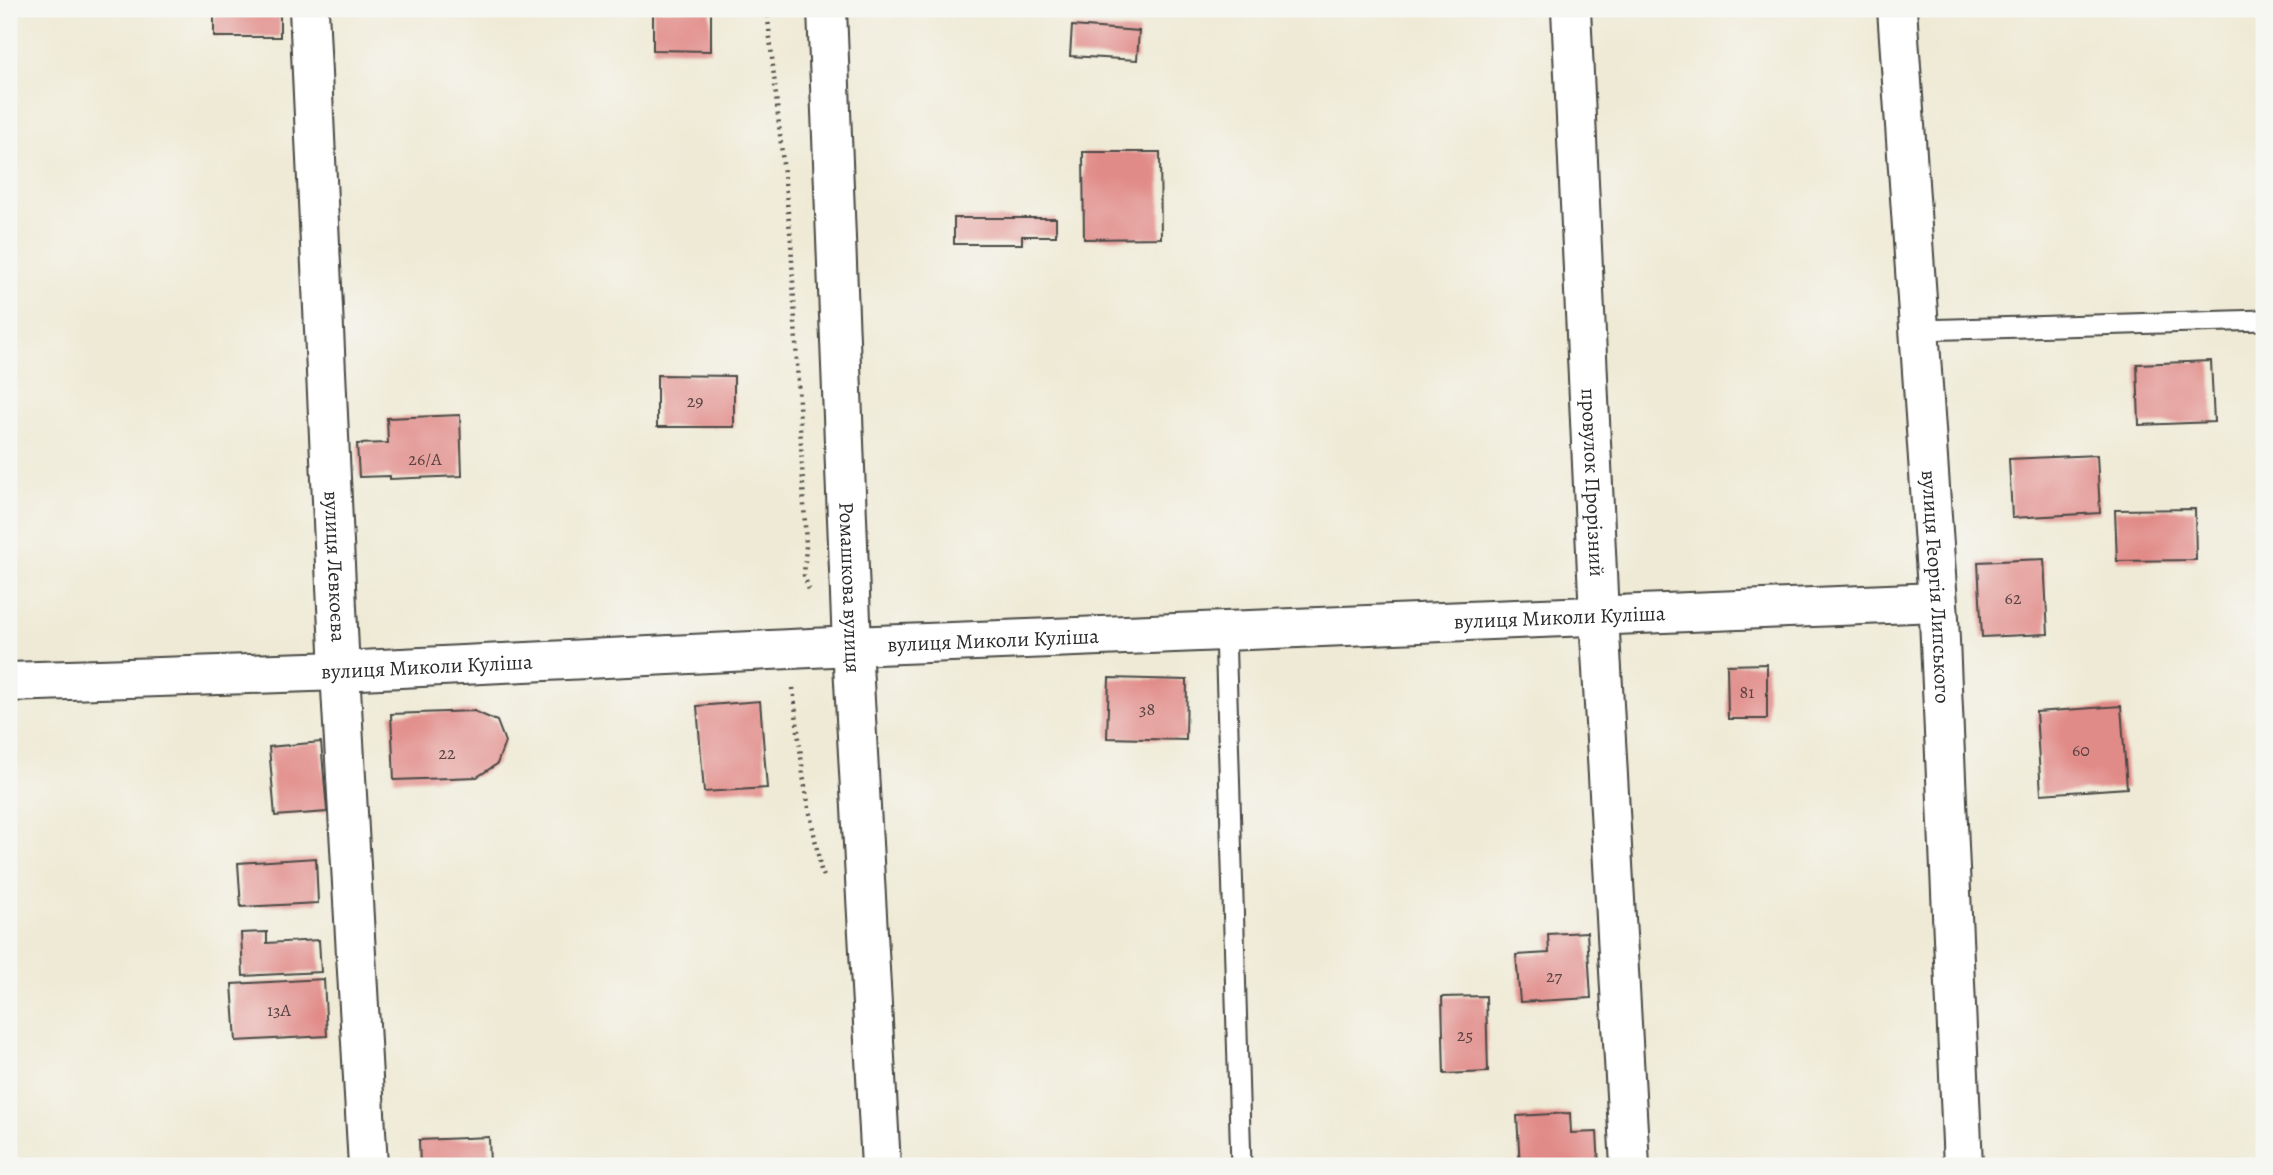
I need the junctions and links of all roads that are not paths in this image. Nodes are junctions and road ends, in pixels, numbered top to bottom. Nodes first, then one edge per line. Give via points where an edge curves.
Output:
1 (309, 9) edge
2 (827, 9) edge
3 (1571, 9) edge
4 (1897, 9) edge
5 (2264, 320) edge
6 (1919, 330) junction
7 (1937, 601) junction
8 (1599, 616) junction
9 (1225, 631) junction
10 (852, 646) junction
11 (340, 671) junction
12 (9, 682) edge
13 (368, 1166) edge
14 (881, 1166) edge
15 (1241, 1166) edge
16 (1630, 1166) edge
17 (1963, 1166) edge

1 - 11 street, вулиця Левкоєва
2 - 10 street, Ромашкова вулиця
3 - 8 street, провулок Прорізний
4 - 6 street, вулиця Георгія Липського
5 - 6 lane
6 - 7 street, вулиця Георгія Липського
7 - 8 street, вулиця Миколи Куліша
7 - 17 street, вулиця Георгія Липського
8 - 9 street, вулиця Миколи Куліша
8 - 16 street, провулок Прорізний
9 - 10 street, вулиця Миколи Куліша
9 - 15 lane
10 - 11 street, вулиця Миколи Куліша
10 - 14 street, Ромашкова вулиця
11 - 12 street, вулиця Миколи Куліша
11 - 13 street, вулиця Левкоєва

